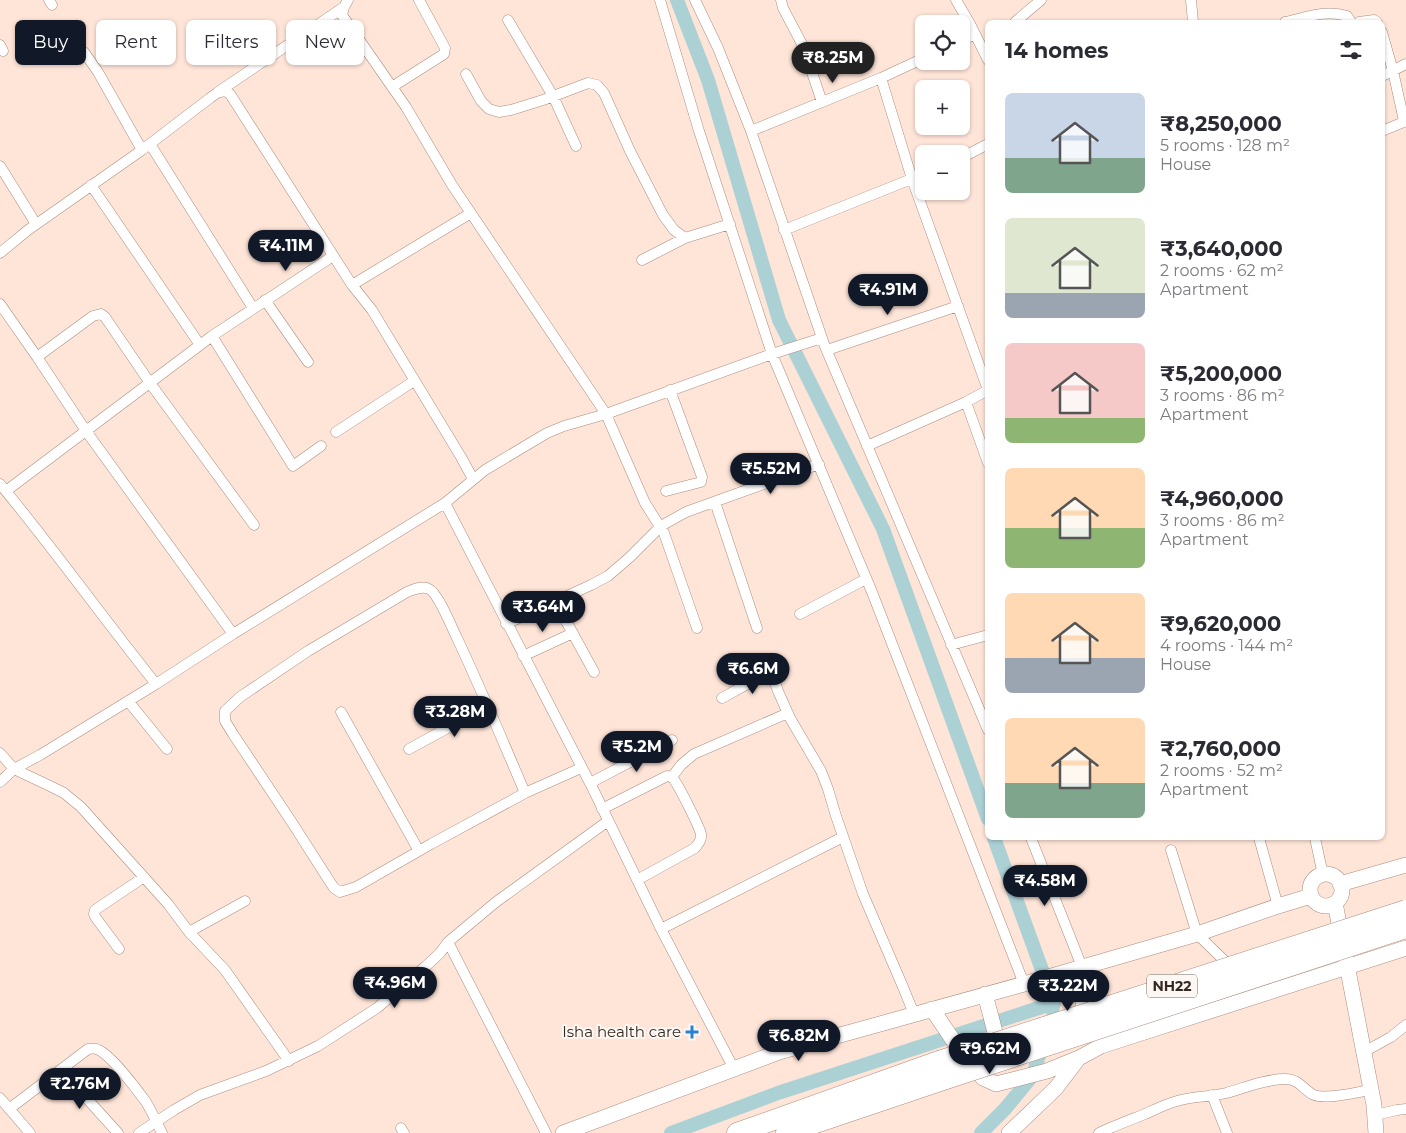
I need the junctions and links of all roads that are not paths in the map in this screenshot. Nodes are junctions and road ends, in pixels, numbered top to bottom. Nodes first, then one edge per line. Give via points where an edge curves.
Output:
1 (419, 0) edge
2 (660, 0) edge
3 (695, 0) edge
4 (781, 0) edge
5 (956, 0) edge
6 (1040, 0) edge
7 (1191, 0) edge
8 (346, 3) edge
9 (508, 20) dead end
10 (1017, 20) edge
11 (1193, 20) edge
12 (1294, 20) edge
13 (1350, 20) edge
14 (975, 34) junction
15 (970, 36) edge
16 (1385, 43) edge
17 (985, 47) edge
18 (86, 55) edge
19 (915, 62) edge
20 (1406, 64) edge
21 (1393, 71) junction
22 (466, 74) dead end
23 (1385, 75) edge
24 (881, 78) junction
25 (392, 87) junction
26 (217, 93) junction
27 (553, 96) junction
28 (822, 102) junction
29 (1405, 121) edge
30 (1385, 129) edge
31 (751, 132) junction
32 (576, 146) dead end
33 (985, 146) edge
34 (146, 147) junction
35 (970, 153) edge
36 (0, 166) edge
37 (915, 178) edge
38 (912, 179) junction
39 (92, 185) junction
40 (471, 213) junction
41 (36, 224) junction
42 (730, 224) junction
43 (784, 230) junction
44 (685, 238) junction
45 (0, 253) edge
46 (333, 256) junction
47 (642, 260) dead end
48 (352, 285) junction
49 (265, 300) junction
50 (0, 304) edge
51 (958, 306) junction
52 (253, 308) junction
53 (212, 336) junction
54 (822, 338) junction
55 (200, 345) junction
56 (827, 350) junction
57 (776, 353) junction
58 (37, 357) junction
59 (308, 362) dead end
60 (414, 381) junction
61 (985, 382) edge
62 (150, 383) junction
63 (670, 390) junction
64 (985, 392) edge
65 (966, 402) junction
66 (606, 414) junction
67 (86, 431) junction
68 (336, 432) dead end
69 (321, 446) dead end
70 (867, 446) junction
71 (985, 455) edge
72 (819, 464) junction
73 (473, 479) junction
74 (3, 488) edge
75 (666, 491) dead end
76 (715, 502) junction
77 (445, 503) junction
78 (254, 525) dead end
79 (661, 526) junction
80 (866, 579) junction
81 (556, 601) junction
82 (800, 614) dead end
83 (506, 624) junction
84 (697, 628) dead end
85 (757, 628) dead end
86 (573, 633) junction
87 (233, 634) junction
88 (985, 637) edge
89 (951, 645) junction
90 (523, 656) junction
91 (594, 672) dead end
92 (156, 684) junction
93 (722, 698) dead end
94 (128, 701) junction
95 (488, 706) junction
96 (341, 712) dead end
97 (788, 713) junction
98 (985, 723) edge
99 (672, 740) dead end
100 (167, 749) dead end
101 (409, 749) dead end
102 (0, 753) edge
103 (581, 768) junction
104 (14, 769) junction
105 (672, 777) junction
106 (0, 782) edge
107 (590, 783) junction
108 (525, 793) junction
109 (602, 809) junction
110 (608, 821) junction
111 (843, 836) junction
112 (1032, 840) edge
113 (1261, 840) edge
114 (1315, 840) edge
115 (1171, 850) dead end
116 (419, 851) junction
117 (1406, 865) edge
118 (1322, 874) junction
119 (144, 877) junction
120 (637, 880) junction
121 (1340, 884) junction
122 (1311, 896) junction
123 (245, 900) dead end
124 (1335, 903) junction
125 (1278, 906) junction
126 (1406, 910) edge
127 (661, 928) junction
128 (1406, 928) edge
129 (189, 932) junction
130 (1197, 934) junction
131 (448, 942) junction
132 (1406, 948) edge
133 (119, 949) dead end
134 (1348, 967) junction
135 (1075, 969) junction
136 (1028, 982) junction
137 (985, 994) junction
138 (1254, 997) junction
139 (932, 1009) junction
140 (914, 1014) junction
141 (1406, 1025) edge
142 (1364, 1052) junction
143 (1079, 1054) junction
144 (289, 1061) junction
145 (734, 1069) junction
146 (60, 1070) junction
147 (937, 1072) junction
148 (1028, 1072) junction
149 (1371, 1090) junction
150 (1212, 1095) junction
151 (0, 1098) edge
152 (9, 1109) junction
153 (1406, 1109) edge
154 (1375, 1115) junction
155 (156, 1122) junction
156 (30, 1133) edge
157 (118, 1133) edge
158 (140, 1133) edge
159 (162, 1133) edge
160 (546, 1133) edge
161 (563, 1133) edge
162 (737, 1133) edge
163 (786, 1133) edge
164 (1008, 1133) edge
165 (1099, 1133) edge
166 (1227, 1133) edge
167 (1376, 1133) edge

1 - 25 street via 445,48 444,54
2 - 42 street
3 - 31 street
4 - 28 street via 803,46
5 - 14 street
6 - 10 street
7 - 11 street
8 - 25 street via 342,15
8 - 26 street
9 - 27 street
12 - 13 street via 1337,12
14 - 15 street
14 - 17 street
16 - 21 street
18 - 34 street
19 - 24 street
20 - 21 street
21 - 23 street
21 - 29 street
22 - 27 street via 481,101 489,109 499,112
24 - 28 street
24 - 38 street
25 - 40 street
26 - 34 street
26 - 46 street via 225,91 230,94
27 - 32 street
27 - 44 street via 588,83 597,85 604,93 663,214 674,230
28 - 31 street
29 - 30 street
31 - 43 street
33 - 35 street
34 - 39 street
34 - 52 street
36 - 41 street
37 - 38 street
38 - 43 street
38 - 51 street
39 - 41 street
39 - 55 street
40 - 48 street
40 - 66 street
41 - 45 street
42 - 44 street
42 - 57 street
43 - 54 street
44 - 47 street
46 - 48 street
46 - 49 street
48 - 60 street via 372,310
49 - 52 street
49 - 59 street
50 - 58 street
51 - 56 street
51 - 61 street
52 - 53 street
53 - 55 street
53 - 69 street via 293,466
54 - 56 street
54 - 57 street
55 - 62 street
56 - 70 street
57 - 63 street
57 - 72 street
58 - 62 street via 93,316 101,314
58 - 67 street
60 - 68 street
60 - 73 street
62 - 67 street
62 - 78 street
63 - 66 street
63 - 75 street via 702,477 701,482
64 - 65 street
65 - 70 street
65 - 71 street
66 - 73 street via 547,433
66 - 79 street via 646,503
67 - 74 street
67 - 87 street
70 - 89 street
72 - 76 street
72 - 80 street
73 - 77 street
74 - 92 street
76 - 79 street via 686,512
76 - 85 street
77 - 83 street
77 - 87 street
79 - 81 street via 608,576
79 - 84 street
80 - 82 street
80 - 136 street
81 - 83 street
81 - 86 street
83 - 90 street
86 - 90 street
86 - 91 street
87 - 92 street
88 - 89 street
89 - 98 street
90 - 103 street
92 - 94 street
93 - 97 street via 772,671
94 - 100 street
94 - 104 street
95 - 101 street
95 - 108 street
95 - 116 street via 436,596 430,589 423,588 407,592 319,645 240,697 225,711 225,721 233,734 334,888 340,892 356,887
96 - 116 street
97 - 105 street via 694,754
97 - 111 street via 821,771
99 - 107 street
102 - 104 street
103 - 107 street
103 - 108 street
104 - 106 street
104 - 119 street via 57,789 81,806
105 - 109 street via 660,779
105 - 120 street via 697,825 700,842 686,854
107 - 109 street
108 - 116 street
109 - 110 street
110 - 120 street
110 - 131 street via 496,902
111 - 127 street
111 - 140 street via 863,894
112 - 135 street
113 - 125 street
114 - 118 street
115 - 130 street
117 - 121 street
118 - 121 street via 1336,878
118 - 122 street via 1312,883
119 - 129 street
119 - 133 street via 94,914
120 - 127 street
121 - 124 street via 1342,891
122 - 124 street via 1322,906
122 - 125 street
123 - 129 street
124 - 134 street
125 - 130 street
126 - 147 highway, NH22, bridge
127 - 145 street
128 - 147 highway, NH22, bridge
129 - 144 street via 225,970
130 - 135 street
130 - 138 street via 1238,974
131 - 144 street via 440,953 377,1008
131 - 160 street
132 - 134 street
134 - 138 street
134 - 142 street
135 - 136 street
135 - 143 street
136 - 137 street
137 - 139 street
137 - 148 street via 1005,1073
138 - 143 street
139 - 140 street
139 - 148 street via 983,1078 996,1084
140 - 145 street via 779,1052
141 - 142 street
142 - 149 street
143 - 148 street
143 - 164 street via 1056,1088
144 - 155 street via 200,1095
145 - 161 street
146 - 152 street
146 - 155 street via 88,1049 102,1052 138,1091
146 - 157 street
147 - 162 highway, NH22
147 - 163 highway, NH22
149 - 150 street via 1322,1096 1306,1090 1301,1083 1285,1079
149 - 154 street
150 - 165 street via 1177,1100
150 - 166 street
151 - 152 street
152 - 156 street
153 - 154 street
154 - 167 street
155 - 158 street
155 - 159 street

